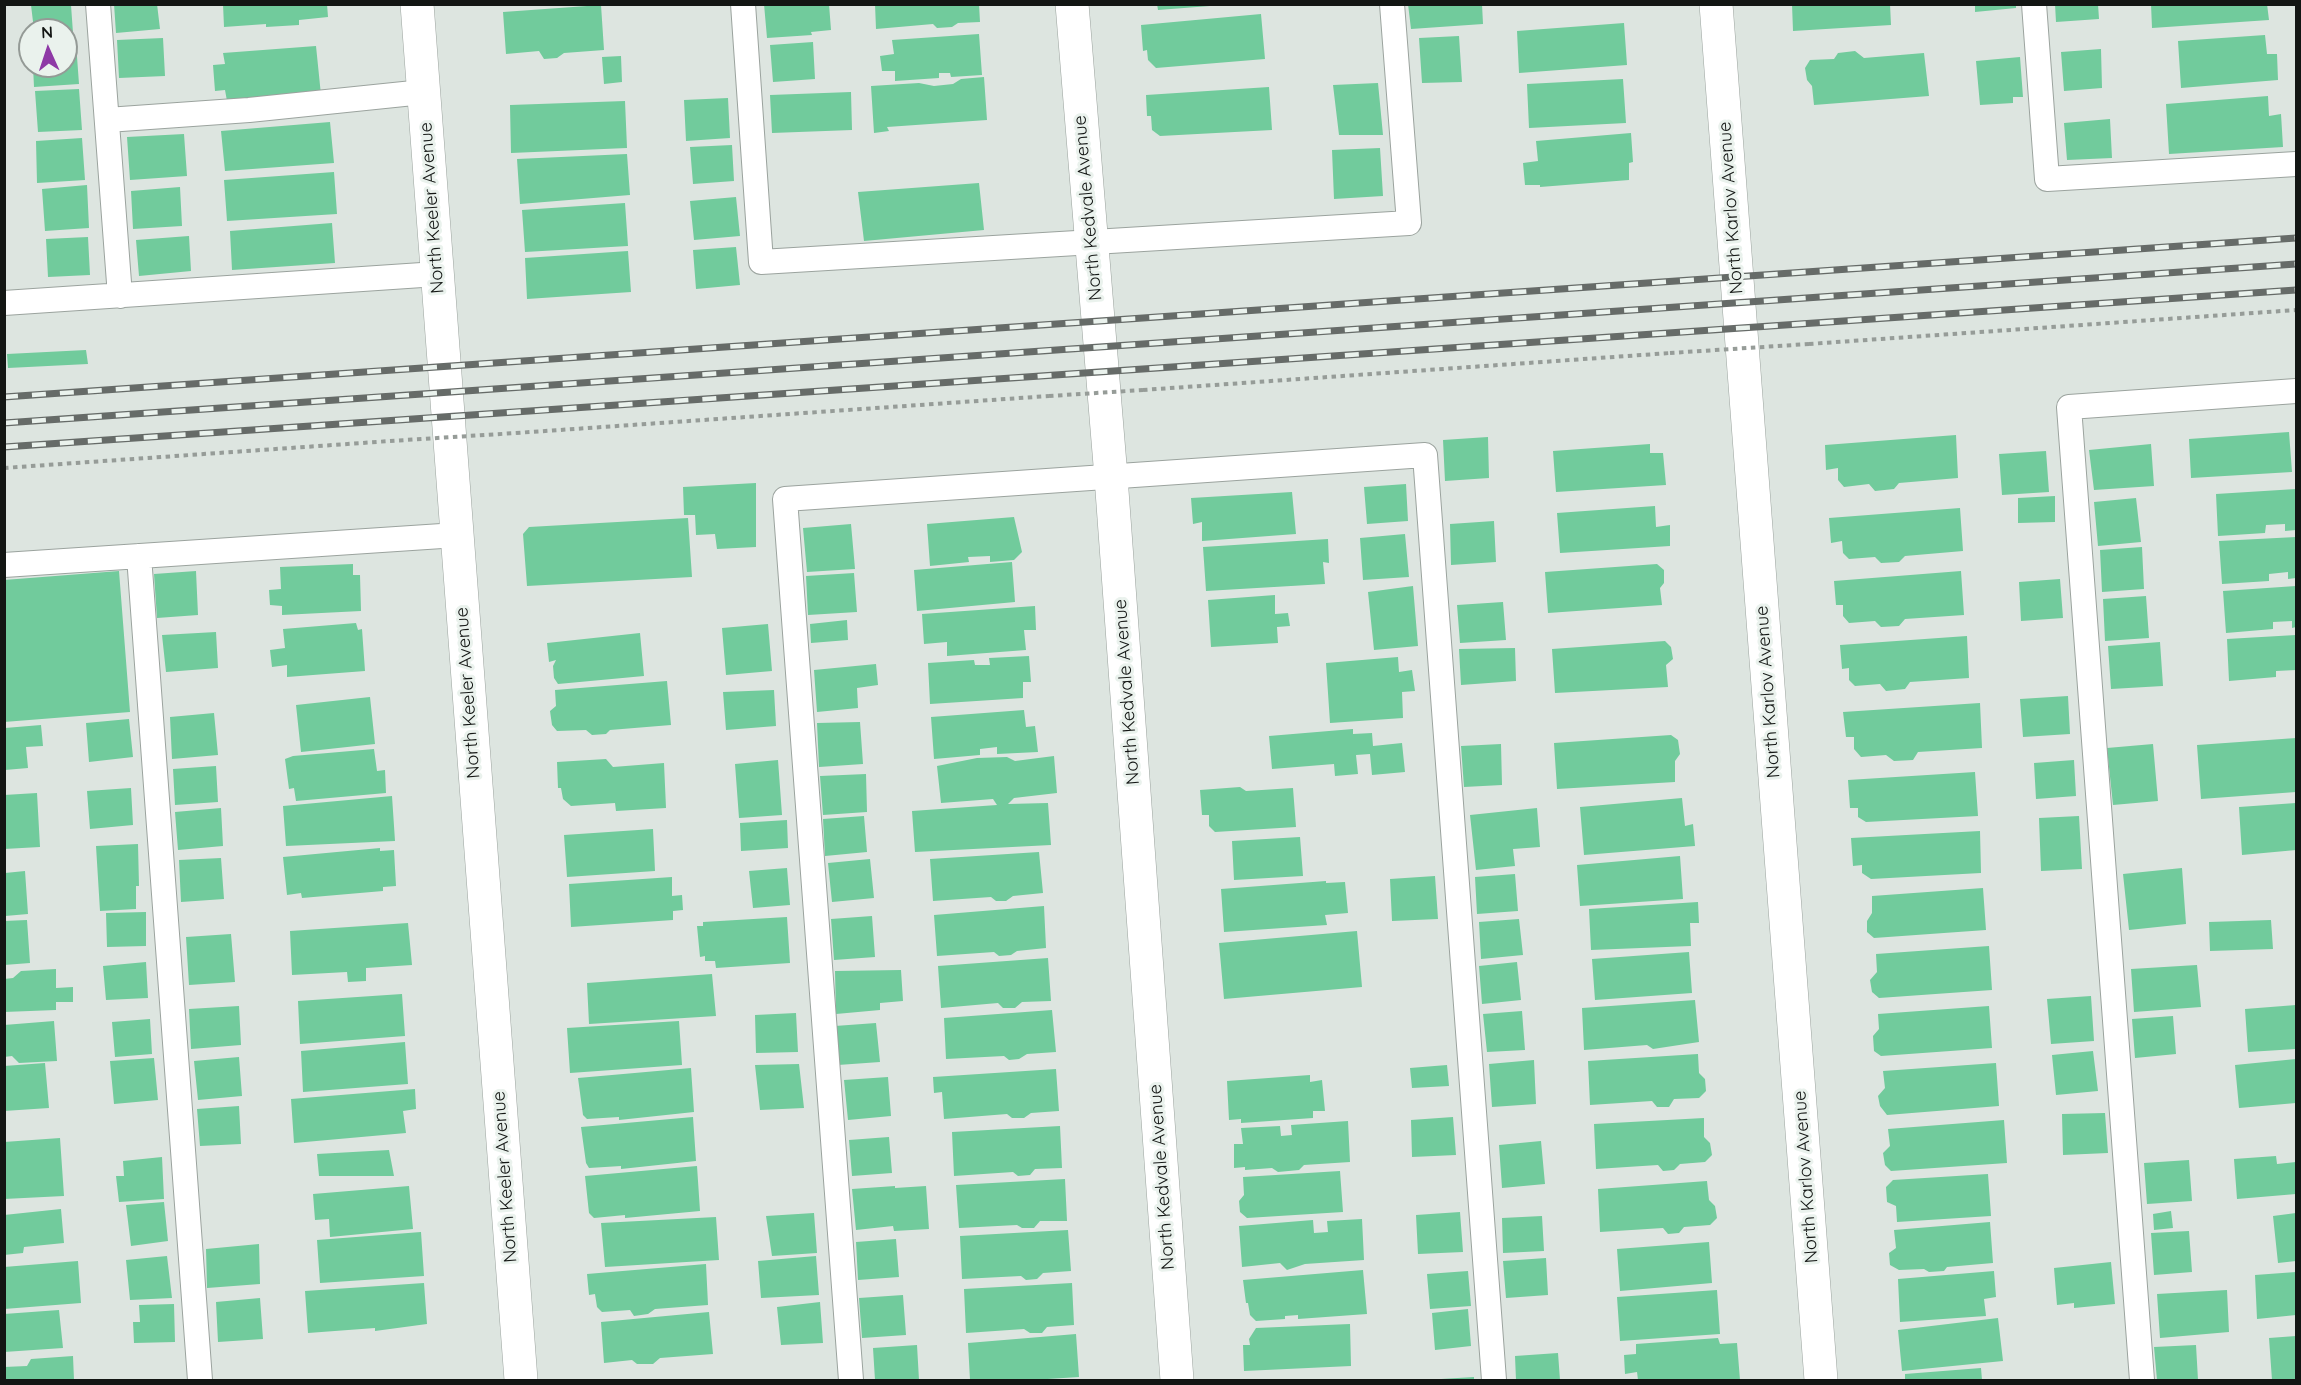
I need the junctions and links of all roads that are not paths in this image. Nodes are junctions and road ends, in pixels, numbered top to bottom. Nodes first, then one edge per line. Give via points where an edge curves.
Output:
1 (98, 4) edge
2 (417, 4) edge
3 (743, 4) edge
4 (1072, 4) edge
5 (1392, 4) edge
6 (1716, 4) edge
7 (2034, 4) edge
8 (423, 92) junction
9 (107, 120) junction
10 (2296, 164) edge
11 (1091, 242) junction
12 (437, 274) junction
13 (120, 296) junction
14 (4, 303) edge
15 (2296, 391) edge
16 (1111, 477) junction
17 (457, 535) junction
18 (139, 556) junction
19 (4, 565) edge
20 (200, 1380) edge
21 (521, 1380) edge
22 (851, 1380) edge
23 (1177, 1380) edge
24 (1494, 1380) edge
25 (1821, 1380) edge
26 (2142, 1380) edge

1 - 9 lane
2 - 8 street, North Keeler Avenue
3 - 11 lane via 761,262
4 - 11 street, North Kedvale Avenue
5 - 11 lane via 1409,223
6 - 25 street, North Karlov Avenue
7 - 10 lane via 2047,178
8 - 9 lane
8 - 12 street, North Keeler Avenue
9 - 13 lane
11 - 16 street, North Kedvale Avenue
12 - 13 lane
12 - 17 street, North Keeler Avenue
13 - 14 lane
15 - 26 lane via 2069,407
16 - 22 lane via 785,499
16 - 23 street, North Kedvale Avenue
16 - 24 lane via 1425,454
17 - 18 lane
17 - 21 street, North Keeler Avenue
18 - 19 lane
18 - 20 lane

